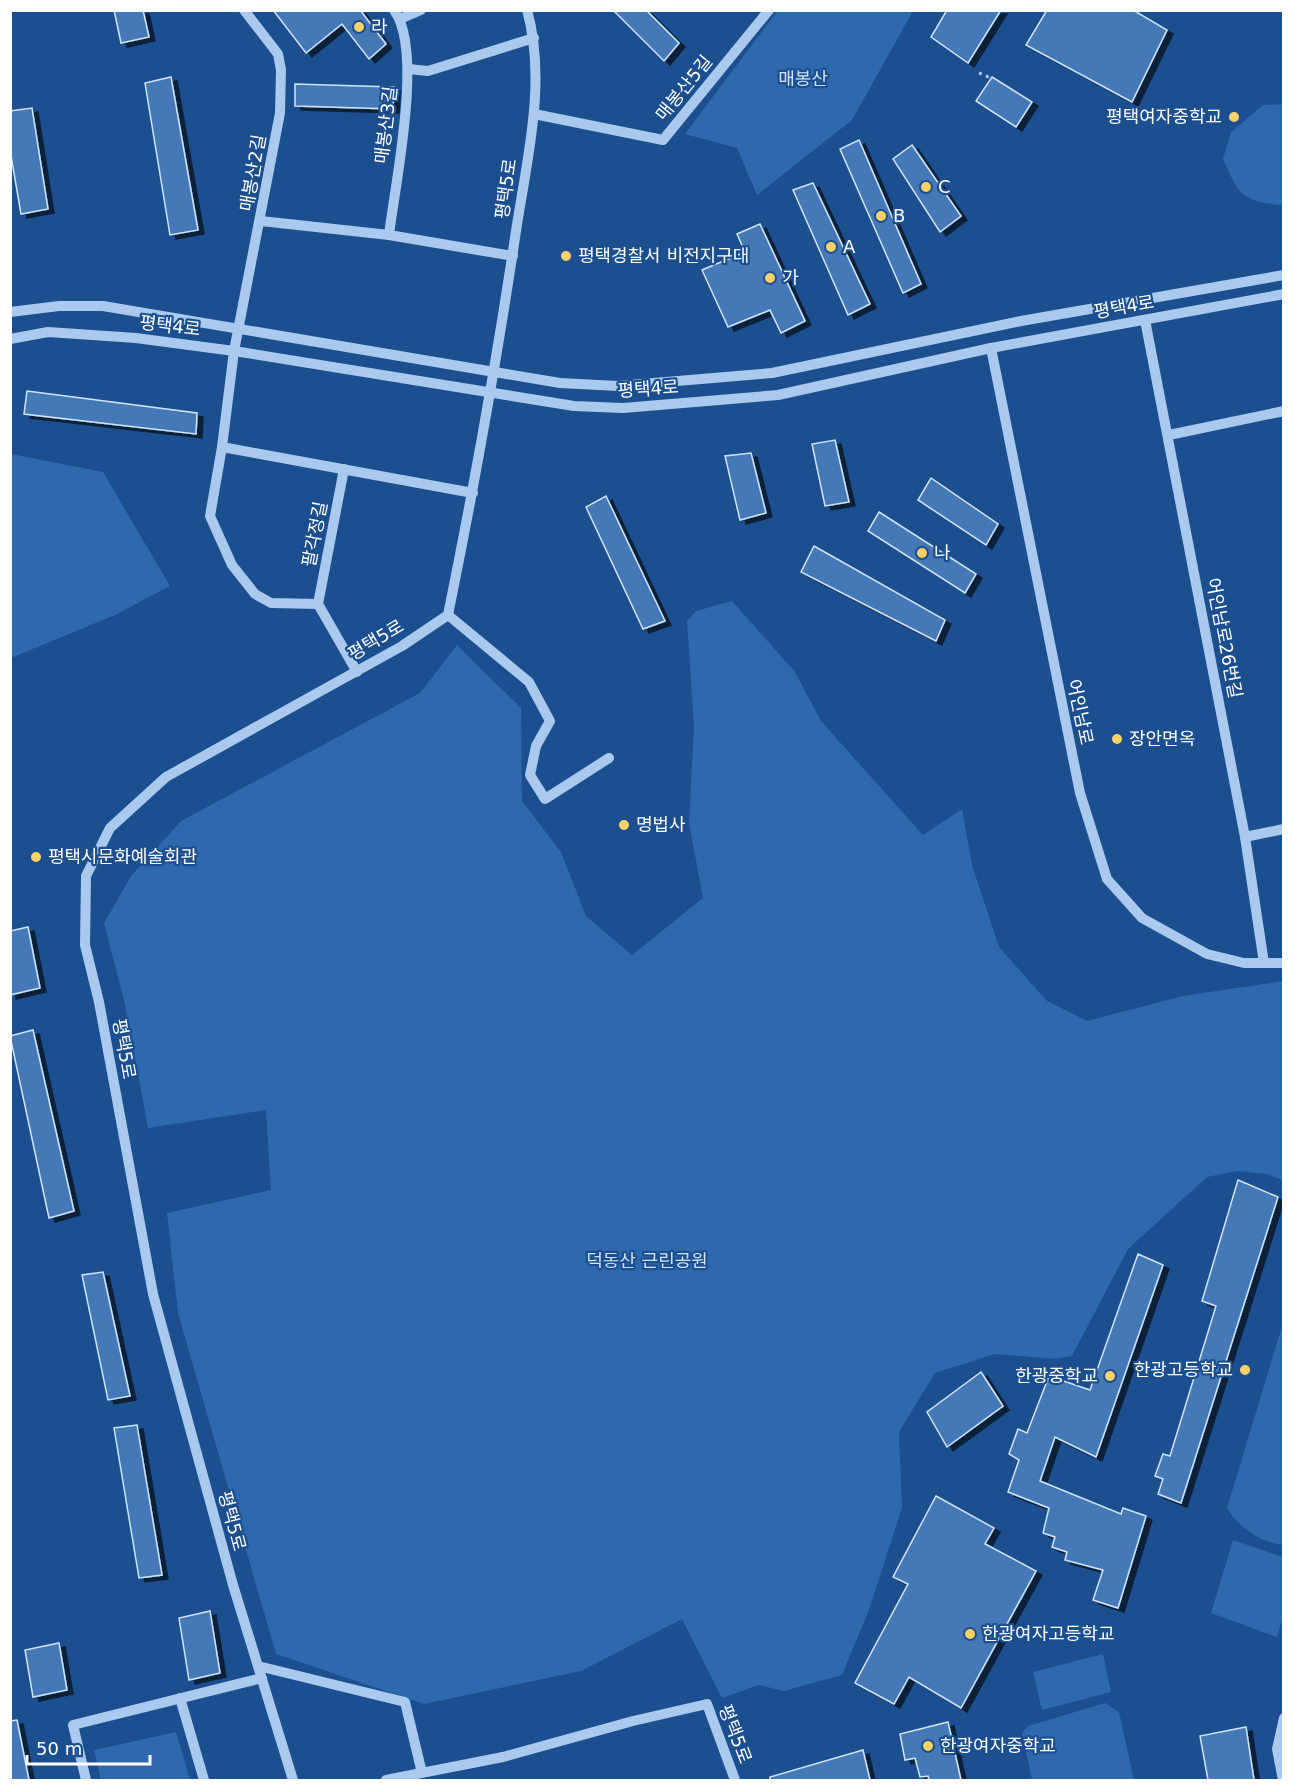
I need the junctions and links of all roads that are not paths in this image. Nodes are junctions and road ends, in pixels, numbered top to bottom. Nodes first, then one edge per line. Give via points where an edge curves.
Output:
1 (244, 10) edge
2 (421, 10) edge
3 (527, 10) edge
4 (769, 10) edge
5 (397, 14) edge
6 (534, 38) junction
7 (409, 69) junction
8 (534, 114) junction
9 (261, 221) junction
10 (389, 235) junction
11 (513, 256) junction
12 (1284, 275) edge
13 (1284, 294) edge
14 (10, 312) edge
15 (1145, 320) junction
16 (240, 328) junction
17 (10, 339) edge
18 (991, 348) junction
19 (234, 351) junction
20 (496, 372) junction
21 (492, 392) junction
22 (1284, 411) edge
23 (1169, 435) junction
24 (222, 447) junction
25 (344, 469) junction
26 (473, 493) junction
27 (318, 604) junction
28 (448, 615) junction
29 (357, 672) junction
30 (609, 758) dead end
31 (1284, 829) edge
32 (1245, 837) junction
33 (1264, 963) junction
34 (1284, 963) edge
35 (258, 1666) junction
36 (262, 1678) junction
37 (180, 1698) junction
38 (1284, 1718) edge
39 (1280, 1748) edge
40 (422, 1773) junction
41 (86, 1780) edge
42 (204, 1780) edge
43 (293, 1780) edge
44 (386, 1780) edge
45 (735, 1780) edge
46 (1284, 1780) edge

1 - 9 street, 매봉산2길 via 278,54 281,70 280,113
2 - 5 street, 매봉산3길
3 - 6 street, 평택5로
4 - 8 street, 매봉산5길 via 663,140
5 - 7 street, 매봉산3길
6 - 7 street via 428,71
6 - 8 street, 평택5로
7 - 10 street, 매봉산3길
8 - 11 street, 평택5로
9 - 10 street
9 - 16 street, 매봉산2길
10 - 11 street
11 - 20 street, 평택5로
12 - 20 street, 평택4로 via 1021,321 772,373 618,386 560,383
13 - 15 street, 평택4로
14 - 16 street, 평택4로 via 103,306
15 - 18 street, 평택4로
15 - 23 street, 어인남로26번길
16 - 19 street, 매봉산2길
16 - 20 street, 평택4로
17 - 19 street, 평택4로 via 48,332 87,333
18 - 21 street, 평택4로 via 778,395 748,398 598,408
18 - 33 street, 어인남로 via 1080,793 1107,879 1142,918 1207,954 1244,963
19 - 21 street, 평택4로
19 - 24 street
20 - 21 street, 평택5로
21 - 26 street
22 - 23 street
23 - 32 street, 어인남로26번길
24 - 25 street
24 - 27 street via 210,516 232,565 255,594 271,603
25 - 26 street
25 - 27 street, 팔각정길
26 - 28 street
27 - 29 street
28 - 29 street, 평택5로
28 - 30 street via 529,682 550,721 536,746 530,775 545,799
29 - 35 street, 평택5로 via 166,777 110,828 86,876 85,945 153,1294
31 - 32 street
32 - 33 street, 어인남로26번길
33 - 34 street, 어인남로
35 - 36 street, 평택5로
35 - 40 street via 405,1702
36 - 37 street
36 - 43 street, 평택5로
37 - 41 street via 73,1725
37 - 42 street
38 - 39 street
39 - 46 street
40 - 44 street, 평택5로
40 - 45 street, 평택5로 via 503,1757 707,1704

